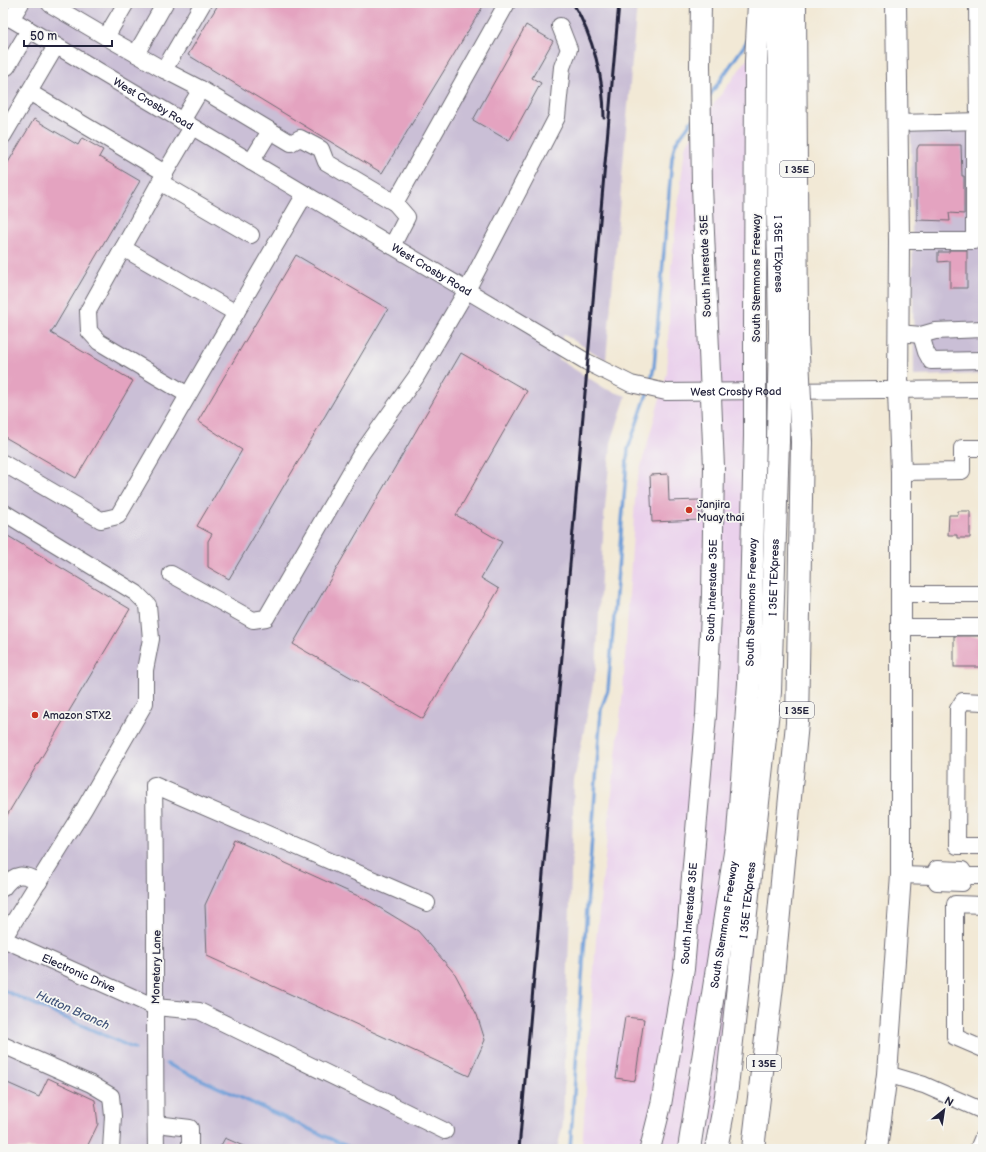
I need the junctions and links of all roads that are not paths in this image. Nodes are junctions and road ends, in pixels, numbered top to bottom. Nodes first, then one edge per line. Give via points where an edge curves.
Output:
1 (21, 3) edge
2 (49, 3) edge
3 (126, 3) edge
4 (165, 3) edge
5 (203, 3) edge
6 (507, 3) edge
7 (702, 3) edge
8 (759, 3) edge
9 (779, 3) edge
10 (795, 3) edge
11 (807, 3) edge
12 (896, 3) edge
13 (977, 3) edge
14 (7, 17) edge
15 (560, 26) dead end
16 (29, 30) junction
17 (106, 37) junction
18 (56, 46) junction
19 (136, 54) junction
20 (4, 69) edge
21 (797, 69) junction
22 (164, 70) junction
23 (202, 89) junction
24 (29, 92) junction
25 (980, 121) edge
26 (897, 123) junction
27 (187, 124) junction
28 (270, 131) junction
29 (3, 136) edge
30 (251, 162) junction
31 (162, 178) junction
32 (305, 194) junction
33 (395, 203) junction
34 (251, 235) dead end
35 (899, 242) junction
36 (392, 246) junction
37 (123, 248) junction
38 (467, 290) junction
39 (236, 313) junction
40 (983, 328) edge
41 (899, 333) junction
42 (788, 334) junction
43 (921, 335) junction
44 (983, 360) edge
45 (983, 389) edge
46 (710, 391) junction
47 (898, 391) junction
48 (188, 395) junction
49 (983, 448) edge
50 (3, 463) edge
51 (901, 472) junction
52 (3, 512) edge
53 (171, 574) dead end
54 (900, 594) junction
55 (983, 594) edge
56 (901, 627) junction
57 (983, 627) edge
58 (983, 702) edge
59 (983, 846) edge
60 (900, 875) junction
61 (983, 876) edge
62 (39, 882) junction
63 (3, 888) edge
64 (427, 903) dead end
65 (983, 904) edge
66 (3, 939) edge
67 (155, 1007) junction
68 (3, 1045) edge
69 (983, 1049) edge
70 (887, 1074) junction
71 (983, 1111) edge
72 (156, 1124) junction
73 (445, 1131) dead end
74 (983, 1137) edge
75 (111, 1149) edge
76 (156, 1149) edge
77 (190, 1149) edge
78 (650, 1149) edge
79 (689, 1149) edge
80 (716, 1149) edge
81 (753, 1149) edge
82 (877, 1149) edge
83 (978, 1149) edge

1 - 14 street
2 - 17 street
3 - 17 street
4 - 19 street
5 - 22 street
6 - 33 street
7 - 46 main road, South Interstate 35E via 702,186
8 - 79 highway, South Stemmons Freeway, bridge via 756,61 755,436 749,683 738,833
9 - 42 highway, I 35E TEXpress via 778,213
10 - 21 highway, I 35E
11 - 21 highway
12 - 26 main road
13 - 25 street
14 - 16 street, West Crosby Road
15 - 38 street via 569,50 562,67 557,117
16 - 18 street, West Crosby Road
16 - 20 street
17 - 19 street
18 - 24 street
18 - 27 street, West Crosby Road
19 - 22 street
21 - 42 highway, I 35E
22 - 23 street
23 - 27 street
23 - 28 street
24 - 29 street
24 - 31 street
25 - 26 street
25 - 35 street via 974,132 974,241
26 - 35 main road
27 - 30 street, West Crosby Road
27 - 31 street
28 - 30 street
28 - 33 street via 291,143 300,138 321,149 326,162
30 - 32 street, West Crosby Road
31 - 34 street
31 - 37 street
32 - 36 street, West Crosby Road
32 - 39 street
33 - 36 street via 407,217
35 - 41 main road
36 - 38 street, West Crosby Road
37 - 39 street
37 - 48 street via 88,311 88,331 99,342
38 - 46 street, West Crosby Road via 587,362 631,384 666,392
38 - 53 street via 416,377 361,454 266,618 253,620
39 - 48 street
40 - 43 street via 935,330
41 - 43 street
41 - 47 main road
42 - 80 highway, I 35E TEXpress, bridge via 778,440 770,692 727,1088
42 - 81 highway, I 35E, bridge via 802,442 797,723 773,977
43 - 44 street via 930,361
45 - 47 street, West Crosby Road
46 - 47 street, West Crosby Road
46 - 78 main road, South Interstate 35E via 714,467 712,594 705,723 684,969 661,1104
47 - 51 main road
48 - 50 street via 118,516 101,520
49 - 51 street via 962,448 962,471
51 - 54 main road
52 - 62 street via 136,592 148,605 151,639 145,670 145,703
54 - 55 street
54 - 56 main road
56 - 57 street
56 - 60 main road
58 - 59 street via 963,701 958,709 957,846
60 - 61 street via 933,876 937,869 962,870 966,876
60 - 70 main road
62 - 63 street via 29,876 17,875
62 - 66 street
64 - 67 street, Monetary Lane via 154,785
65 - 69 street via 955,904 956,1037
66 - 67 street, Electronic Drive
67 - 72 street, Monetary Lane
67 - 73 street, Electronic Drive via 199,1011
68 - 75 street via 111,1096
70 - 71 street via 924,1085
70 - 82 main road
72 - 76 street, Monetary Lane
72 - 77 street via 190,1128
74 - 83 street

